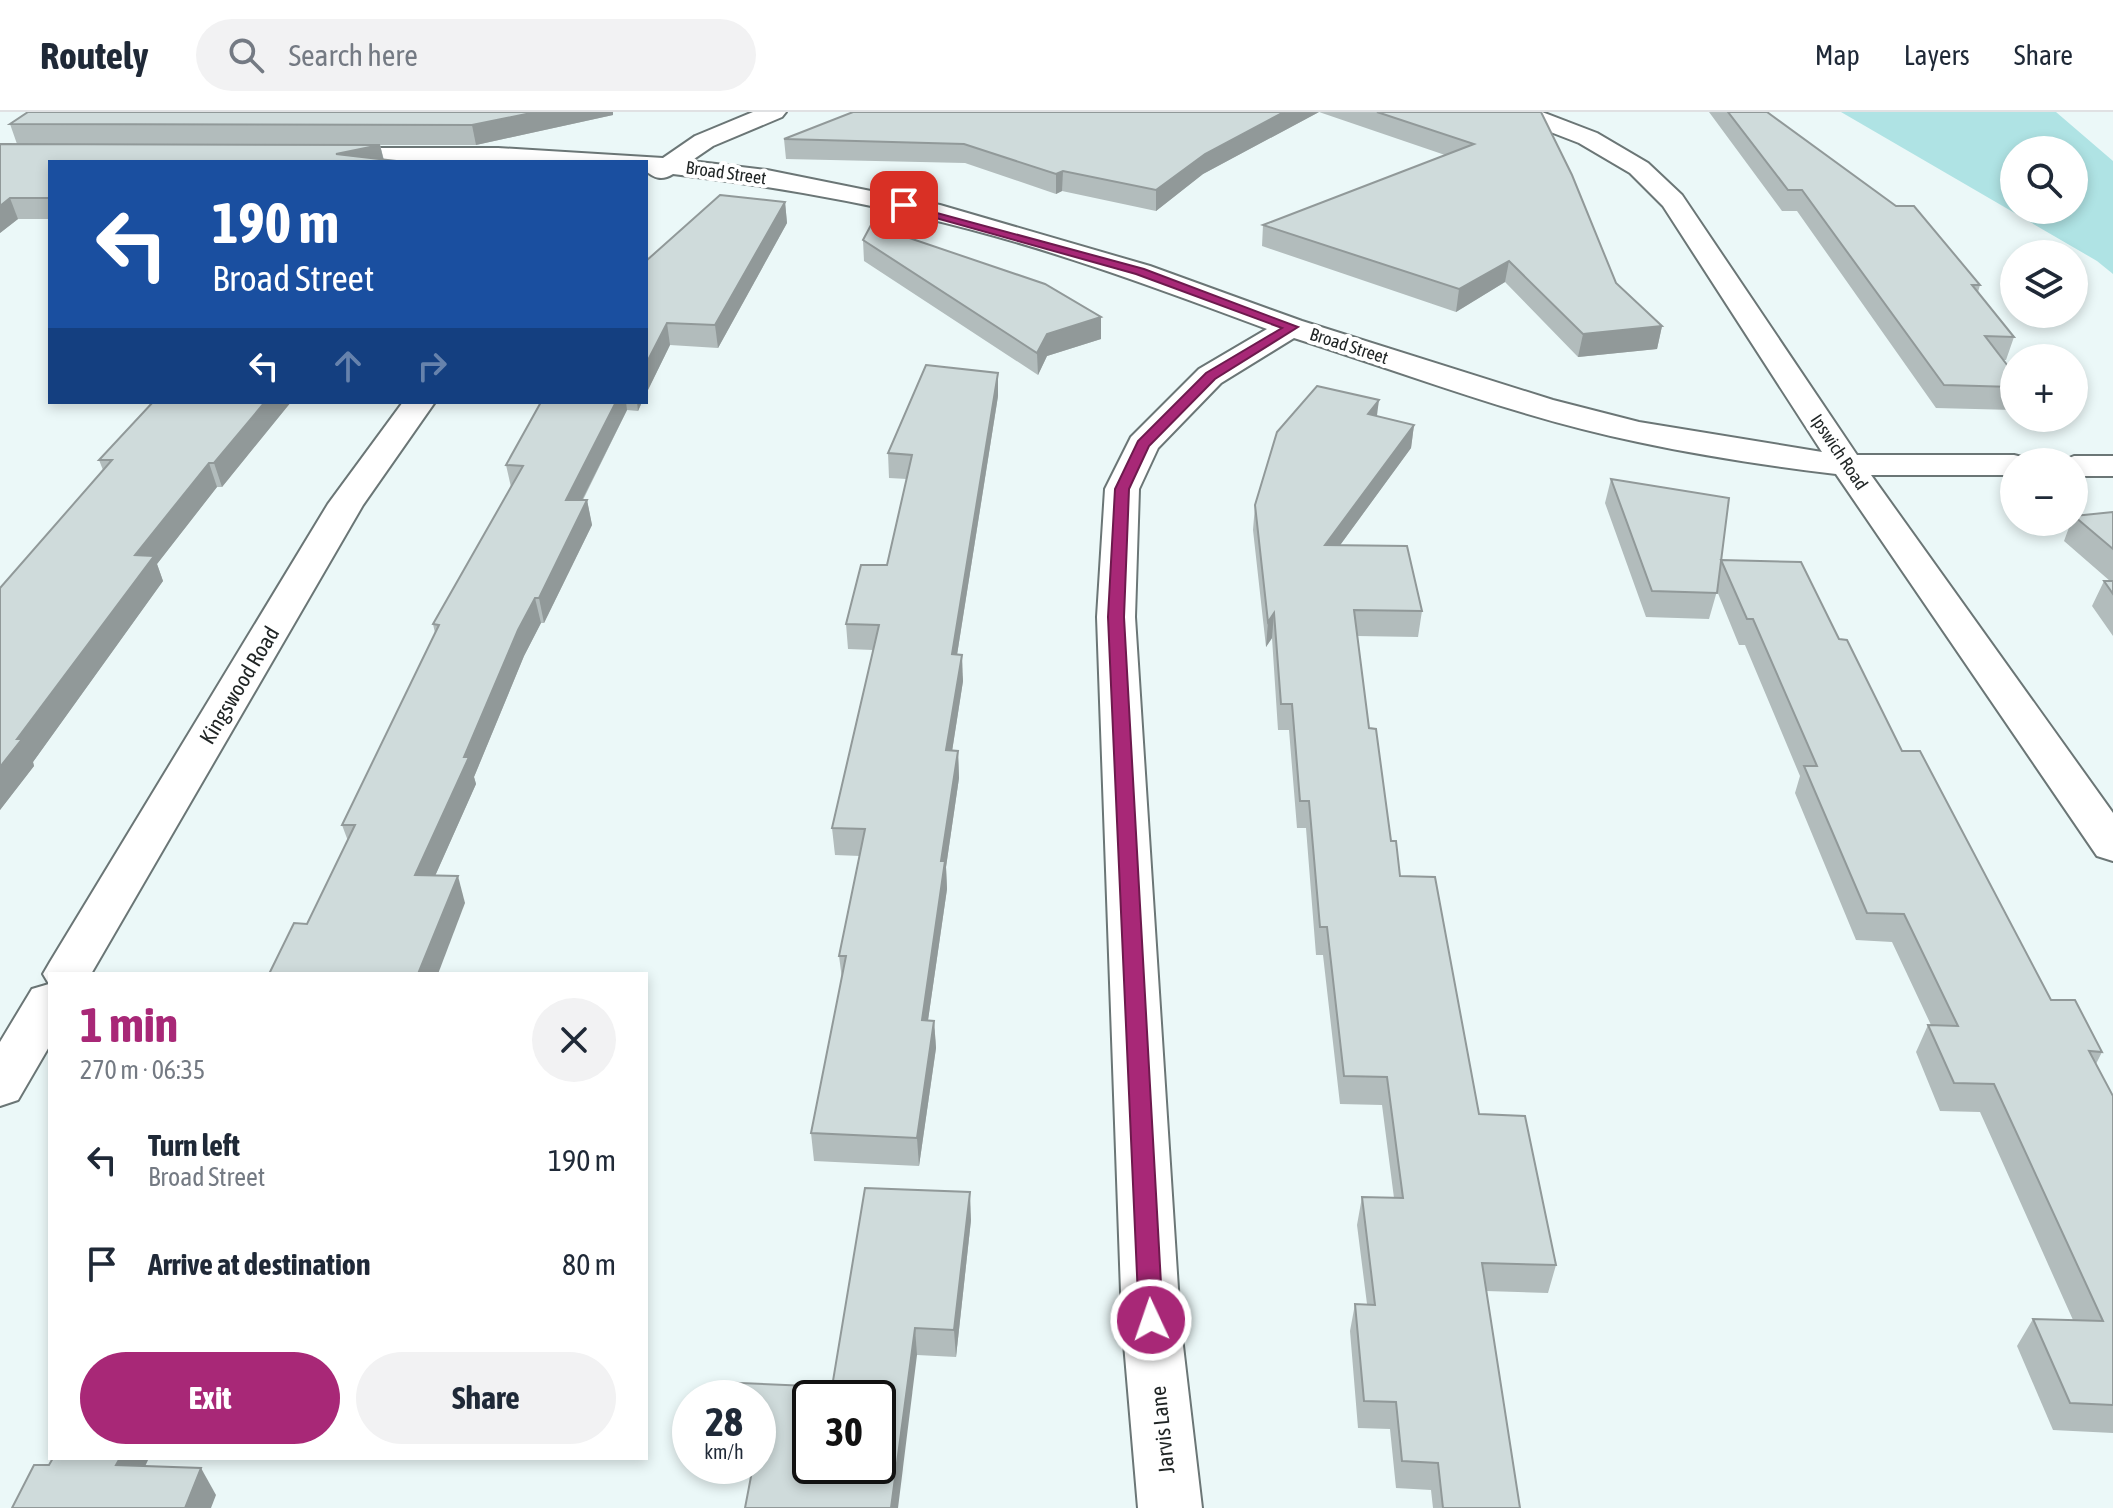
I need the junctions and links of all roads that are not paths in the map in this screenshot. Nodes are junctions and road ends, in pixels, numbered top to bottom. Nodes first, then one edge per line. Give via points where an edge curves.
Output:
1 (774, 112) edge
2 (1520, 112) edge
3 (296, 155) edge
4 (596, 160) edge
5 (653, 170) edge
6 (1291, 327) junction
7 (418, 404) edge
8 (1847, 465) junction
9 (2000, 465) edge
10 (2088, 466) edge
11 (2113, 466) edge
12 (2113, 846) edge
13 (68, 972) edge
14 (48, 1005) edge
15 (0, 1086) edge
16 (1170, 1508) edge

1 - 5 street via 704,141
2 - 8 street, Ipswich Road via 1588,138 1626,160 1673,201
3 - 4 street
5 - 6 street, Broad Street via 767,178 931,211 1140,272
6 - 8 street, Broad Street via 1637,432
6 - 16 street, Jarvis Lane via 1210,376 1143,444 1122,489 1116,617 1151,1320
7 - 13 street, Kingswood Road via 346,504
8 - 9 street, Broad Street
8 - 12 street, Ipswich Road
10 - 11 street
14 - 15 street

